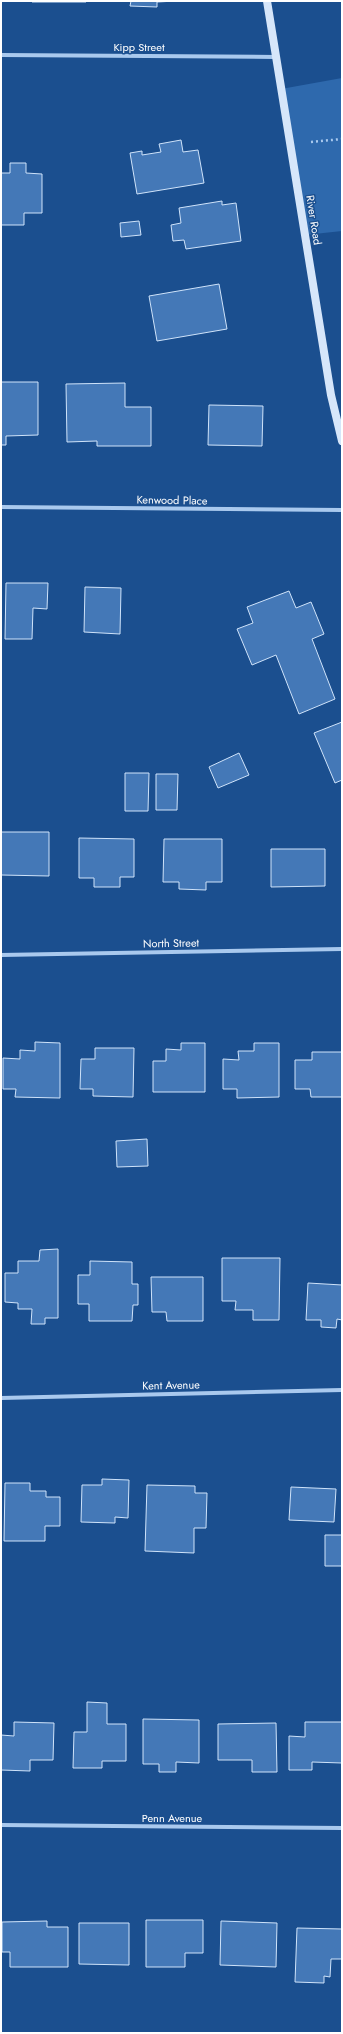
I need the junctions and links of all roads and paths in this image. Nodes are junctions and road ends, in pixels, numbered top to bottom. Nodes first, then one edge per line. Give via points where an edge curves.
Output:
1 (267, 1) edge
2 (1, 55) edge
3 (276, 57) junction
4 (342, 139) edge
5 (290, 145) junction
6 (342, 441) edge
7 (1, 507) edge
8 (342, 510) edge
9 (342, 949) edge
10 (1, 955) edge
11 (342, 1390) edge
12 (1, 1398) edge
13 (1, 1825) edge
14 (342, 1828) edge

1 - 3 main road, River Road
2 - 3 street, Kipp Street
3 - 5 main road, River Road
4 - 5 path
5 - 6 main road, River Road via 331,395
7 - 8 street, Kenwood Place
9 - 10 street, North Street
11 - 12 street, Kent Avenue
13 - 14 street, Penn Avenue

